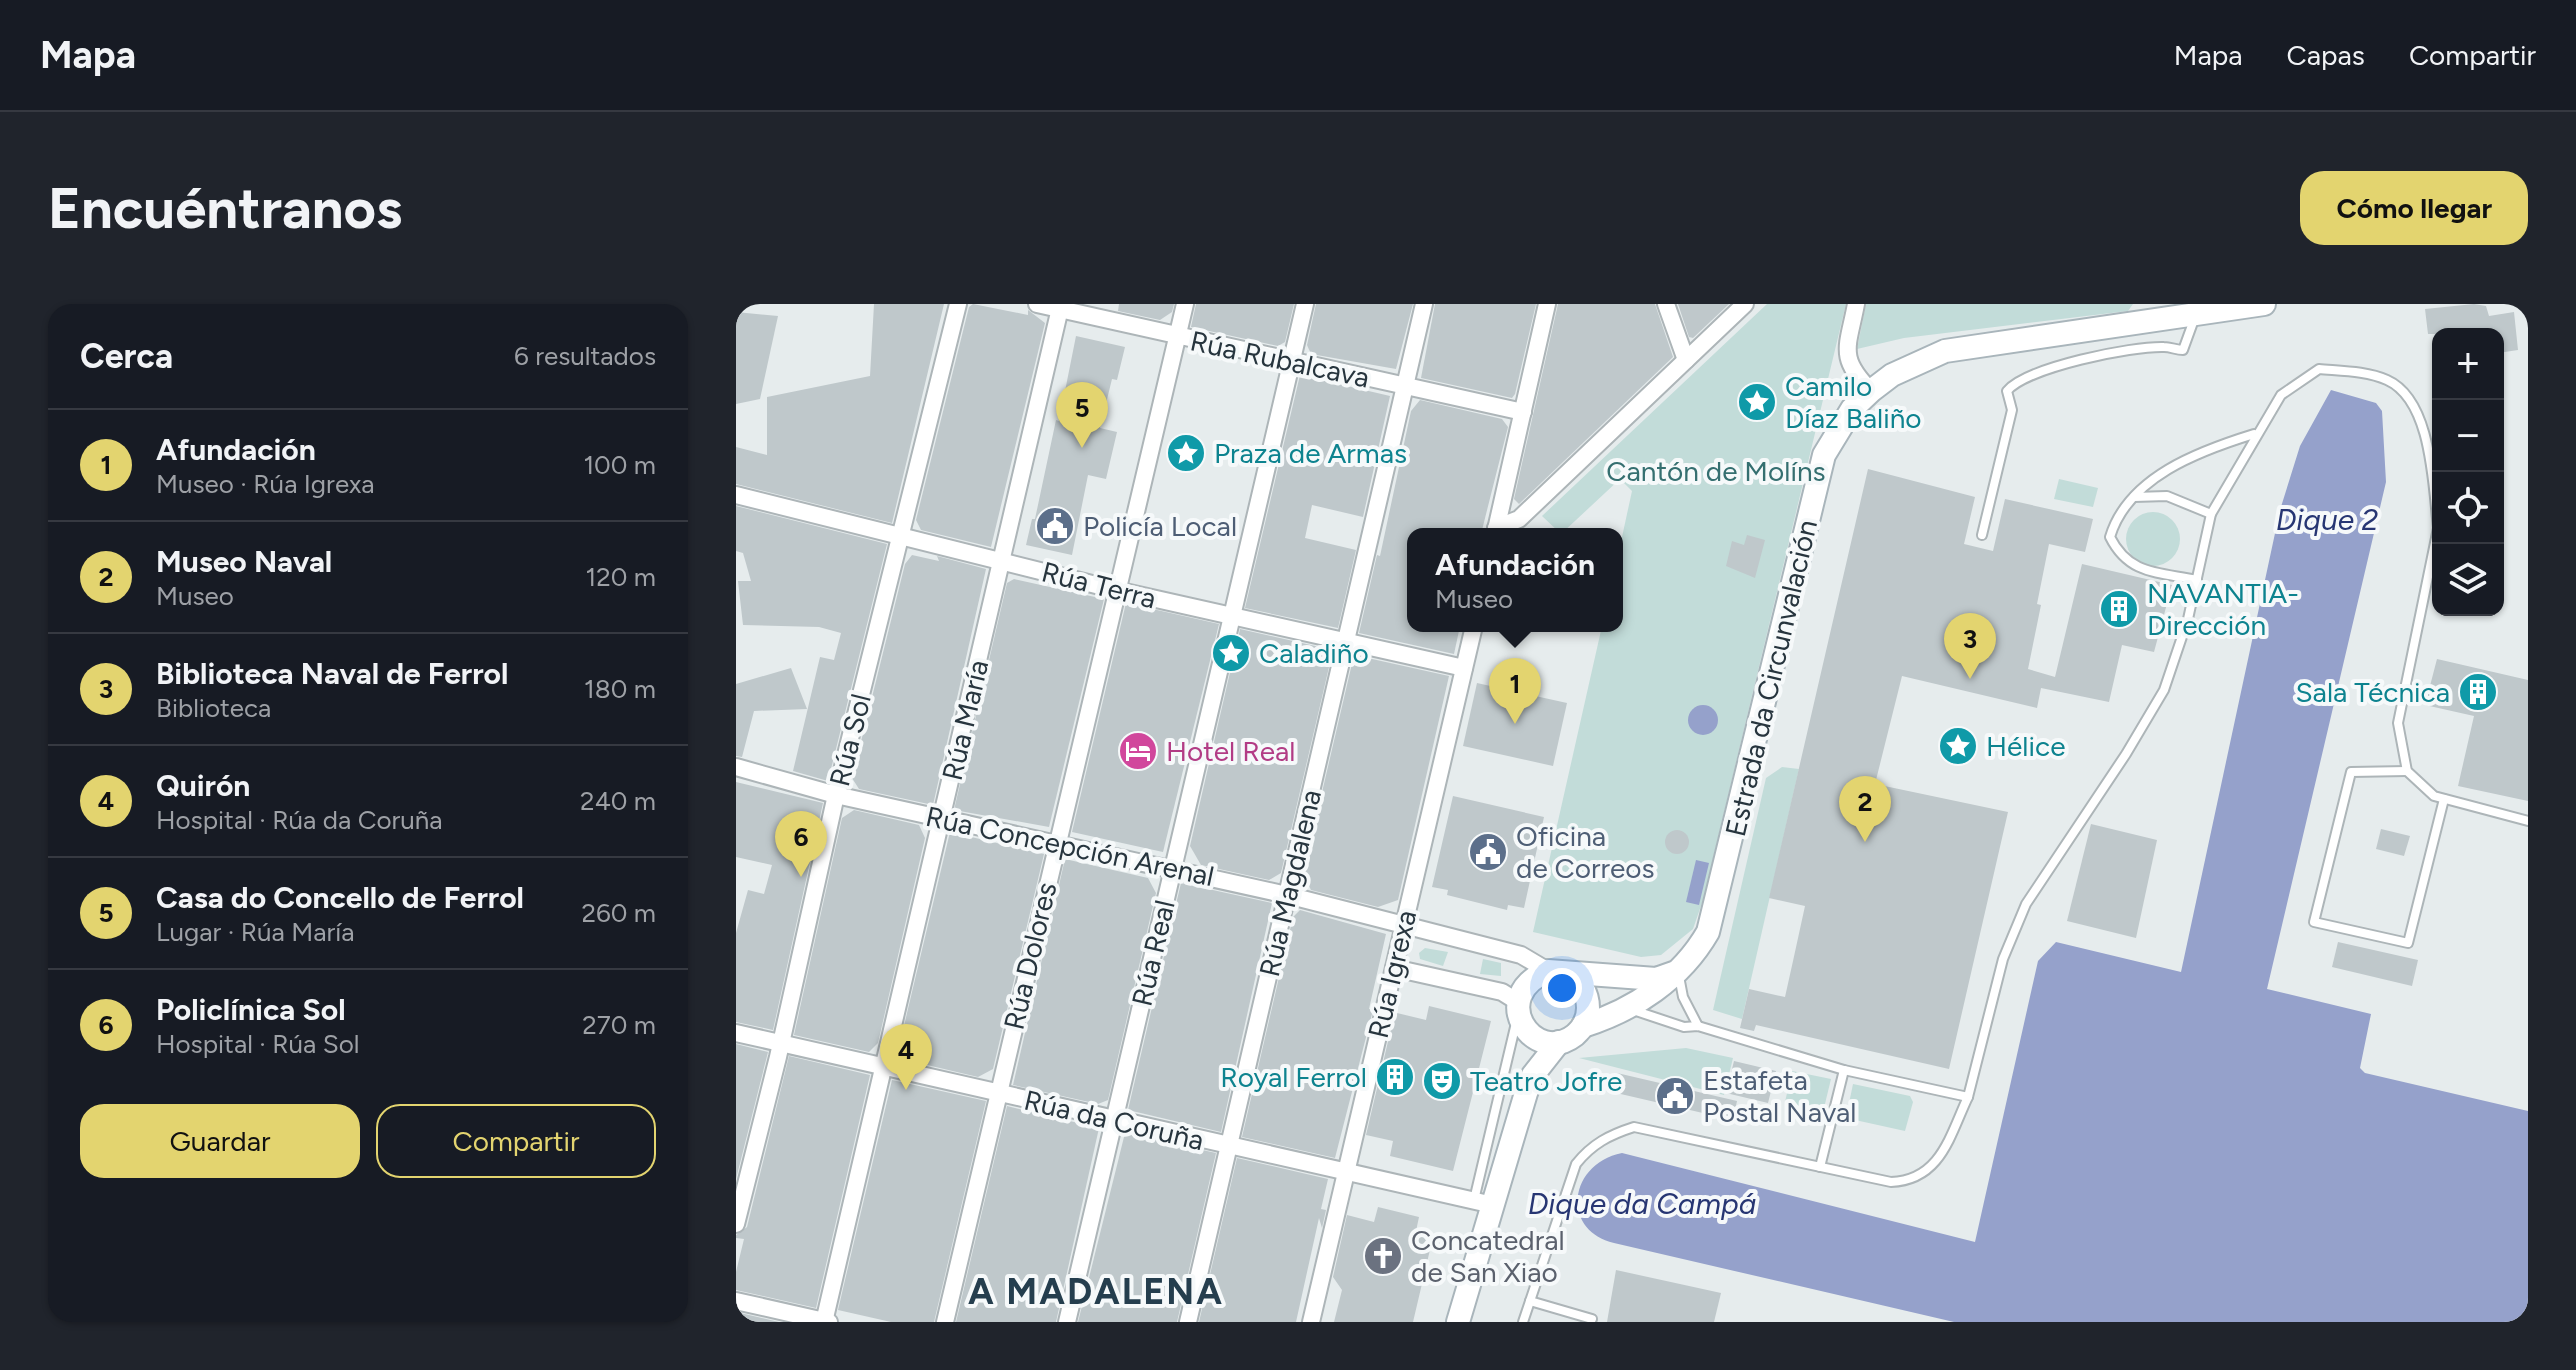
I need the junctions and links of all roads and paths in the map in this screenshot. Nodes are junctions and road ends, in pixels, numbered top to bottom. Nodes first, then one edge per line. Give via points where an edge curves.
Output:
1 (958, 304) edge
2 (1037, 304) edge
3 (1185, 304) edge
4 (1305, 304) edge
5 (1424, 304) edge
6 (1547, 304) edge
7 (1666, 304) edge
8 (1745, 304) edge
9 (1856, 304) edge
10 (2261, 304) edge
11 (1060, 306) edge
12 (2195, 307) edge
13 (2158, 311) edge
14 (1178, 336) junction
15 (1686, 360) junction
16 (1291, 361) junction
17 (1406, 386) junction
18 (1871, 391) junction
19 (1523, 412) junction
20 (2255, 434) junction
21 (2432, 472) edge
22 (736, 495) edge
23 (2134, 497) junction
24 (2211, 514) junction
25 (1497, 528) edge
26 (1502, 528) edge
27 (1982, 535) dead end
28 (902, 536) junction
29 (2435, 544) edge
30 (1001, 560) junction
31 (2197, 580) junction
32 (1116, 590) junction
33 (1233, 616) junction
34 (1473, 632) edge
35 (1346, 641) junction
36 (1464, 668) junction
37 (736, 767) edge
38 (2407, 771) junction
39 (836, 795) junction
40 (2444, 799) junction
41 (942, 818) junction
42 (2528, 821) edge
43 (1057, 843) junction
44 (1173, 869) junction
45 (1287, 895) junction
46 (1404, 925) junction
47 (1394, 968) junction
48 (1678, 971) junction
49 (1557, 972) junction
50 (1627, 1008) junction
51 (1520, 1015) junction
52 (1583, 1026) junction
53 (1698, 1026) junction
54 (736, 1033) edge
55 (1559, 1042) junction
56 (781, 1043) junction
57 (883, 1068) junction
58 (1844, 1070) junction
59 (1526, 1093) junction
60 (998, 1094) junction
61 (1968, 1097) junction
62 (1114, 1120) junction
63 (1229, 1146) junction
64 (1820, 1167) junction
65 (1346, 1172) junction
66 (1484, 1203) junction
67 (736, 1224) edge
68 (736, 1301) edge
69 (1530, 1301) junction
70 (1592, 1319) dead end
71 (826, 1322) edge
72 (945, 1322) edge
73 (1067, 1322) edge
74 (1188, 1322) edge
75 (1311, 1322) edge
76 (1458, 1322) edge
77 (1523, 1322) edge

1 - 28 street, Rúa Sol
2 - 11 street, Rúa Rubalcava
3 - 14 street, Rúa Dolores
4 - 16 street, Rúa Real
5 - 17 street, Rúa Magdalena
6 - 19 street
7 - 15 street
8 - 15 street
9 - 18 street via 1846,358
10 - 12 main road, Estrada da Circunvalación
11 - 14 street, Rúa Rubalcava
11 - 30 street, Rúa María
12 - 13 main road, Estrada da Circunvalación
12 - 27 lane via 2183,350 2159,348 2085,359 2015,382 2007,391 2012,410
13 - 18 main road, Estrada da Circunvalación via 1945,351 1892,375
14 - 16 street, Rúa Rubalcava
14 - 32 street, Rúa Dolores
15 - 26 street via 1519,519
16 - 17 street, Rúa Rubalcava
16 - 33 street, Rúa Real
17 - 19 street, Rúa Rubalcava
17 - 35 street, Rúa Magdalena
18 - 48 main road, Estrada da Circunvalación via 1852,409 1824,455 1717,904 1708,932
19 - 25 street
20 - 21 lane via 2281,395 2319,369 2390,380 2420,420
20 - 23 lane via 2204,450
20 - 24 lane
22 - 28 street, Rúa Terra
23 - 24 lane via 2167,496
23 - 31 lane via 2117,515 2110,537 2121,558 2146,570
24 - 31 lane
28 - 30 street, Rúa Terra
28 - 39 street, Rúa Sol
29 - 38 lane via 2398,723
30 - 32 street, Rúa Terra
30 - 41 street, Rúa María
31 - 61 lane via 2164,690 2012,931
32 - 33 street, Rúa Terra
32 - 43 street, Rúa Dolores
33 - 35 street, Rúa Terra
33 - 44 street, Rúa Real
34 - 36 street, Rúa Igrexa
35 - 36 street, Rúa Terra
35 - 45 street, Rúa Magdalena
36 - 46 street, Rúa Igrexa
37 - 39 street, Rúa Concepción Arenal
38 - 40 lane
38 - 40 lane via 2351,772 2314,922 2408,943
39 - 41 street, Rúa Concepción Arenal
39 - 56 street, Rúa Sol
40 - 42 lane
41 - 43 street, Rúa Concepción Arenal
41 - 57 street, Rúa María
43 - 44 street, Rúa Concepción Arenal
43 - 60 street, Rúa Dolores
44 - 45 street, Rúa Concepción Arenal
44 - 62 street, Rúa Real
45 - 46 street, Rúa Concepción Arenal
45 - 63 street, Rúa Magdalena
46 - 47 street, Rúa Igrexa
46 - 49 street, Rúa Concepción Arenal via 1521,955
47 - 51 street via 1502,992
47 - 65 street, Rúa Igrexa
48 - 49 main road via 1656,979
48 - 50 main road, Estrada da Circunvalación
48 - 53 lane via 1683,997
49 - 51 main road via 1528,982
49 - 52 main road via 1581,985 1586,995
50 - 52 main road, Estrada da Circunvalación
50 - 53 lane via 1684,1027
51 - 55 main road via 1544,1041
51 - 59 main road
51 - 66 lane
52 - 55 main road
53 - 58 lane
54 - 56 street, Rúa da Coruña
55 - 59 main road
56 - 57 street, Rúa da Coruña
56 - 67 street, Rúa Sol
57 - 60 street, Rúa da Coruña
57 - 71 street, Rúa María
58 - 61 lane
58 - 64 lane
59 - 66 main road
60 - 62 street, Rúa da Coruña
60 - 72 street, Rúa Dolores
61 - 64 lane via 1941,1155 1922,1175 1891,1182
62 - 63 street, Rúa da Coruña
62 - 73 street, Rúa Real
63 - 65 street, Rúa da Coruña
63 - 74 street, Rúa Magdalena
64 - 69 lane via 1634,1127 1611,1135 1576,1164
65 - 66 street, Rúa da Coruña
65 - 75 street, Rúa Igrexa
66 - 76 main road
68 - 71 street
69 - 70 lane
69 - 77 lane

